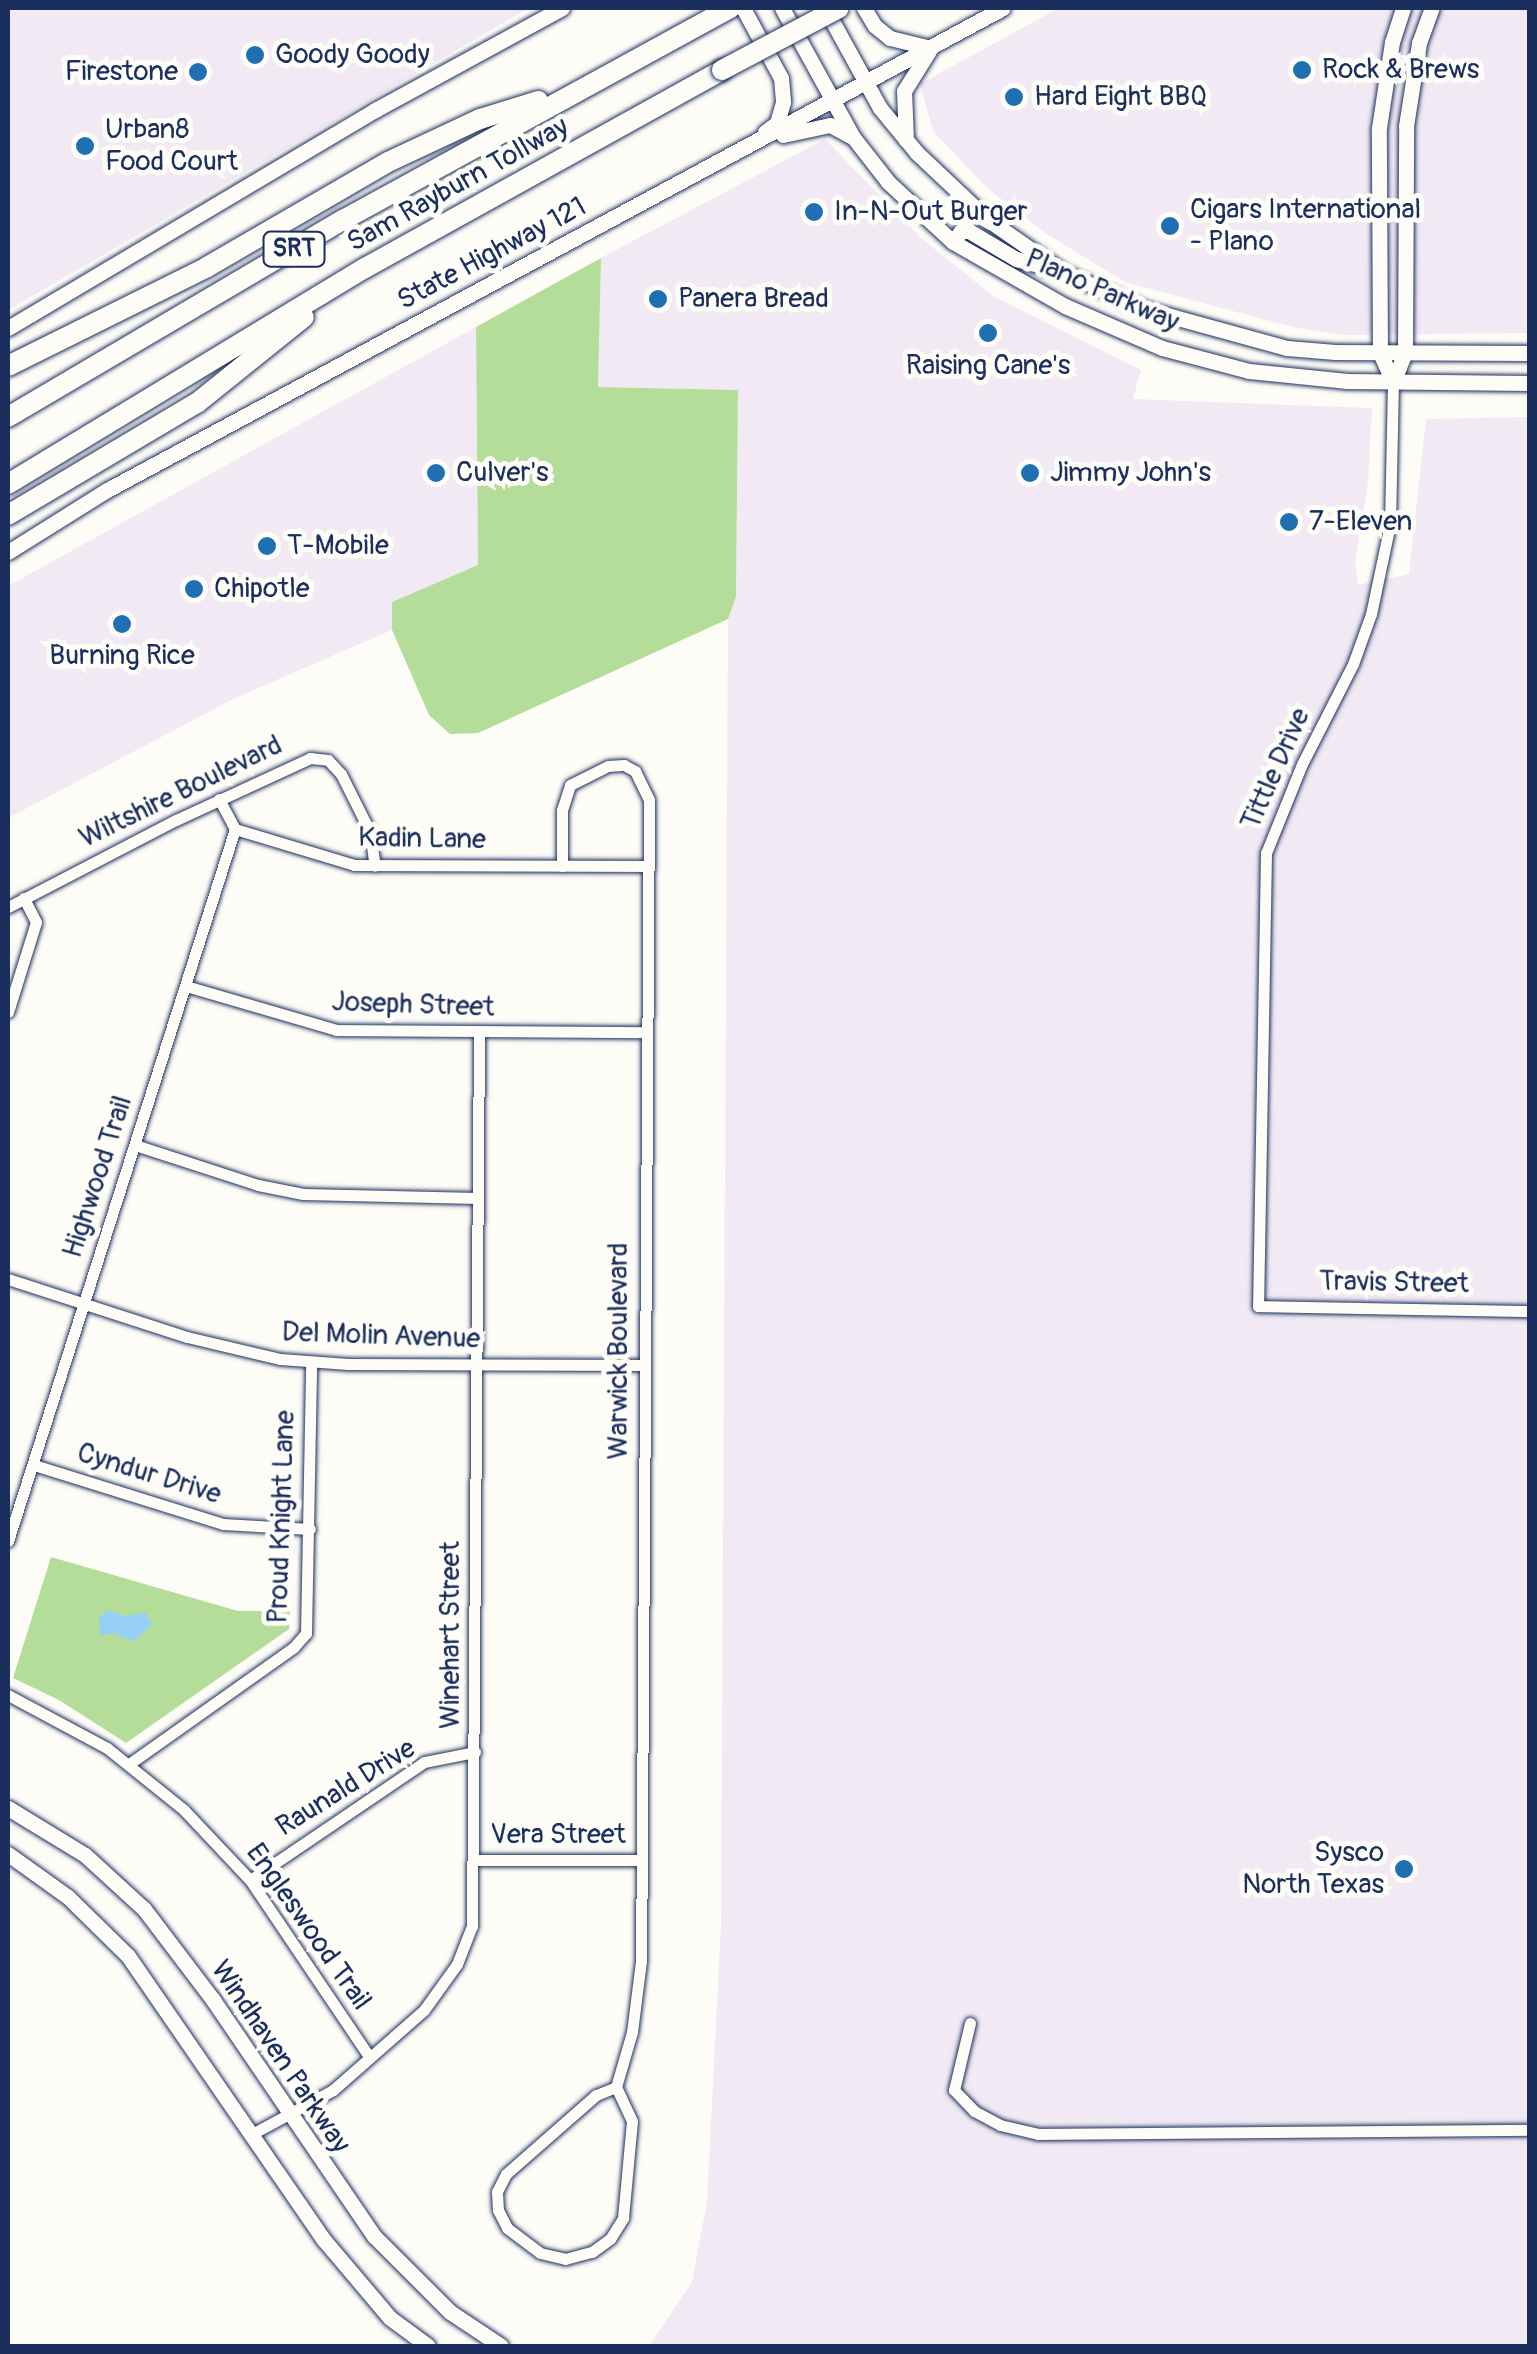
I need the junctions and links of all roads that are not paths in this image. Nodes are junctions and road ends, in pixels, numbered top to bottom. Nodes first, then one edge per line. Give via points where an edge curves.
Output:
1 (562, 8) edge
2 (731, 8) edge
3 (743, 8) edge
4 (782, 8) edge
5 (825, 8) edge
6 (839, 8) edge
7 (864, 8) edge
8 (1003, 8) edge
9 (1402, 8) edge
10 (1432, 8) edge
11 (931, 48) junction
12 (866, 84) junction
13 (583, 87) junction
14 (833, 101) junction
15 (854, 137) junction
16 (906, 140) junction
17 (751, 144) junction
18 (953, 242) junction
19 (365, 268) junction
20 (1063, 272) junction
21 (8, 328) edge
22 (1405, 352) junction
23 (1380, 353) junction
24 (1530, 353) edge
25 (8, 366) edge
26 (1393, 382) junction
27 (1530, 383) edge
28 (8, 416) edge
29 (8, 484) edge
30 (8, 515) edge
31 (8, 552) edge
32 (219, 799) junction
33 (235, 829) junction
34 (375, 866) junction
35 (562, 866) junction
36 (647, 866) junction
37 (24, 898) junction
38 (8, 907) edge
39 (186, 986) junction
40 (8, 1012) edge
41 (480, 1032) junction
42 (646, 1032) junction
43 (135, 1145) junction
44 (478, 1198) junction
45 (8, 1279) edge
46 (83, 1303) junction
47 (1258, 1306) joint
48 (1530, 1311) edge
49 (311, 1362) junction
50 (478, 1365) junction
51 (644, 1366) junction
52 (34, 1464) junction
53 (310, 1529) junction
54 (8, 1541) edge
55 (8, 1695) edge
56 (475, 1752) junction
57 (129, 1764) junction
58 (8, 1808) edge
59 (8, 1854) edge
60 (475, 1860) junction
61 (641, 1860) junction
62 (250, 1880) junction
63 (970, 2023) dead end
64 (368, 2055) junction
65 (616, 2087) junction
66 (290, 2113) junction
67 (1530, 2130) edge
68 (252, 2134) junction
69 (428, 2346) edge
70 (501, 2346) edge

1 - 21 main road
2 - 13 highway, Sam Rayburn Tollway / SRT
3 - 17 main road via 782,78 776,123
4 - 14 main road, Plano Parkway
5 - 12 main road, Plano Parkway
6 - 19 highway, Sam Rayburn Tollway / SRT, bridge
7 - 11 main road via 890,38
8 - 11 main road, State Highway 121
9 - 23 main road via 1379,128
10 - 22 main road via 1419,43 1406,126
11 - 12 main road, State Highway 121
11 - 16 main road via 904,90
12 - 14 main road, State Highway 121
12 - 16 main road, Plano Parkway
13 - 25 highway via 480,120 388,162 207,267
13 - 28 highway, Sam Rayburn Tollway / SRT
14 - 15 main road, Plano Parkway
14 - 17 main road, State Highway 121
15 - 17 main road via 815,126
15 - 18 main road, Plano Parkway via 880,173
16 - 20 main road, Plano Parkway via 987,219
17 - 31 main road, State Highway 121 via 107,490
18 - 20 main road via 969,231 1016,259
18 - 26 main road, Plano Parkway via 1081,315 1162,348 1249,371
19 - 29 highway, Sam Rayburn Tollway / SRT
19 - 30 highway via 197,403
20 - 23 main road, Plano Parkway via 1145,309 1239,338
22 - 23 main road, Plano Parkway
22 - 24 main road, Plano Parkway
22 - 26 main road
23 - 26 main road
26 - 27 main road, Plano Parkway
26 - 47 street, Tittle Drive via 1390,524 1372,614 1266,853
32 - 33 street
32 - 34 street, Wiltshire Boulevard via 298,761 324,759 337,768 358,805
32 - 37 street, Wiltshire Boulevard
33 - 34 street, Kadin Lane via 347,864
33 - 39 street, Highwood Trail
34 - 35 street, Kadin Lane
35 - 36 street, Kadin Lane
35 - 36 street, Warwick Boulevard via 566,792 576,780 620,764 647,788
36 - 42 street, Warwick Boulevard
37 - 38 street, Wiltshire Boulevard
37 - 40 street via 36,922
39 - 41 street, Joseph Street via 336,1030
39 - 43 street, Highwood Trail
41 - 42 street, Joseph Street
41 - 44 street, Winehart Street
42 - 51 street, Warwick Boulevard
43 - 44 street via 303,1194
43 - 46 street, Highwood Trail
44 - 50 street, Winehart Street
45 - 46 street, Del Molin Avenue
46 - 49 street, Del Molin Avenue via 232,1350
46 - 52 street, Highwood Trail
47 - 48 street, Travis Street
49 - 50 street, Del Molin Avenue
49 - 53 street, Proud Knight Lane
50 - 51 street, Del Molin Avenue
50 - 56 street, Winehart Street
51 - 61 street, Warwick Boulevard
52 - 53 street, Cyndur Drive via 223,1524
52 - 54 street, Highwood Trail
53 - 57 street, Proud Knight Lane via 309,1620 302,1640
55 - 57 street, Engleswood Trail
56 - 60 street, Winehart Street
56 - 62 street, Raunald Drive via 424,1762
57 - 62 street, Engleswood Trail
58 - 66 main road, Windhaven Parkway via 86,1856 144,1909
59 - 68 main road via 68,1897 128,1956
60 - 61 street, Vera Street
60 - 64 street, Winehart Street via 472,1926 457,1964 434,2000
61 - 65 street, Warwick Boulevard via 638,1997
62 - 64 street, Engleswood Trail
63 - 67 street via 954,2090 1000,2125 1038,2134
64 - 66 street, Winehart Street via 333,2090
65 - 65 street via 585,2105 500,2184 502,2218 540,2253 565,2259 592,2252 623,2218 632,2121
66 - 68 street, Winehart Street
66 - 70 main road, Windhaven Parkway via 363,2221 412,2278
68 - 69 main road via 355,2280

